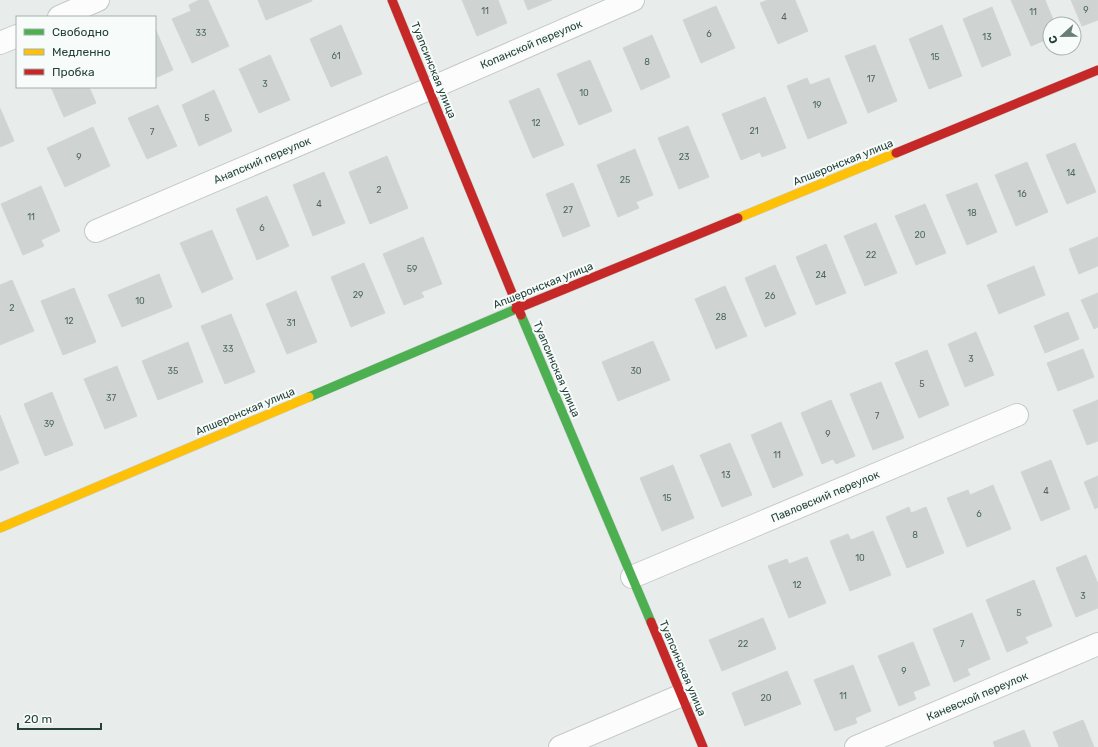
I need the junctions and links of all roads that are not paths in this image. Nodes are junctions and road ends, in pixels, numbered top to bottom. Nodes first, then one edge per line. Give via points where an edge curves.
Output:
1 (98, 0) edge
2 (392, 0) edge
3 (633, 0) edge
4 (61, 16) edge
5 (16, 36) edge
6 (0, 43) edge
7 (1098, 70) edge
8 (429, 89) junction
9 (96, 231) dead end
10 (518, 308) junction
11 (1017, 415) dead end
12 (0, 528) edge
13 (632, 577) junction
14 (1098, 644) edge
15 (682, 696) junction
16 (560, 747) edge
17 (703, 747) edge
18 (856, 747) edge

1 - 4 street
2 - 8 street, Туапсинская улица
3 - 8 street, Копанской переулок
5 - 6 street
7 - 10 street, Апшеронская улица
8 - 9 street, Анапский переулок
8 - 10 street, Туапсинская улица
10 - 12 street, Апшеронская улица
10 - 13 street, Туапсинская улица
11 - 13 street, Павловский переулок
13 - 15 street, Туапсинская улица
14 - 18 street, Каневской переулок
15 - 16 street
15 - 17 street, Туапсинская улица

